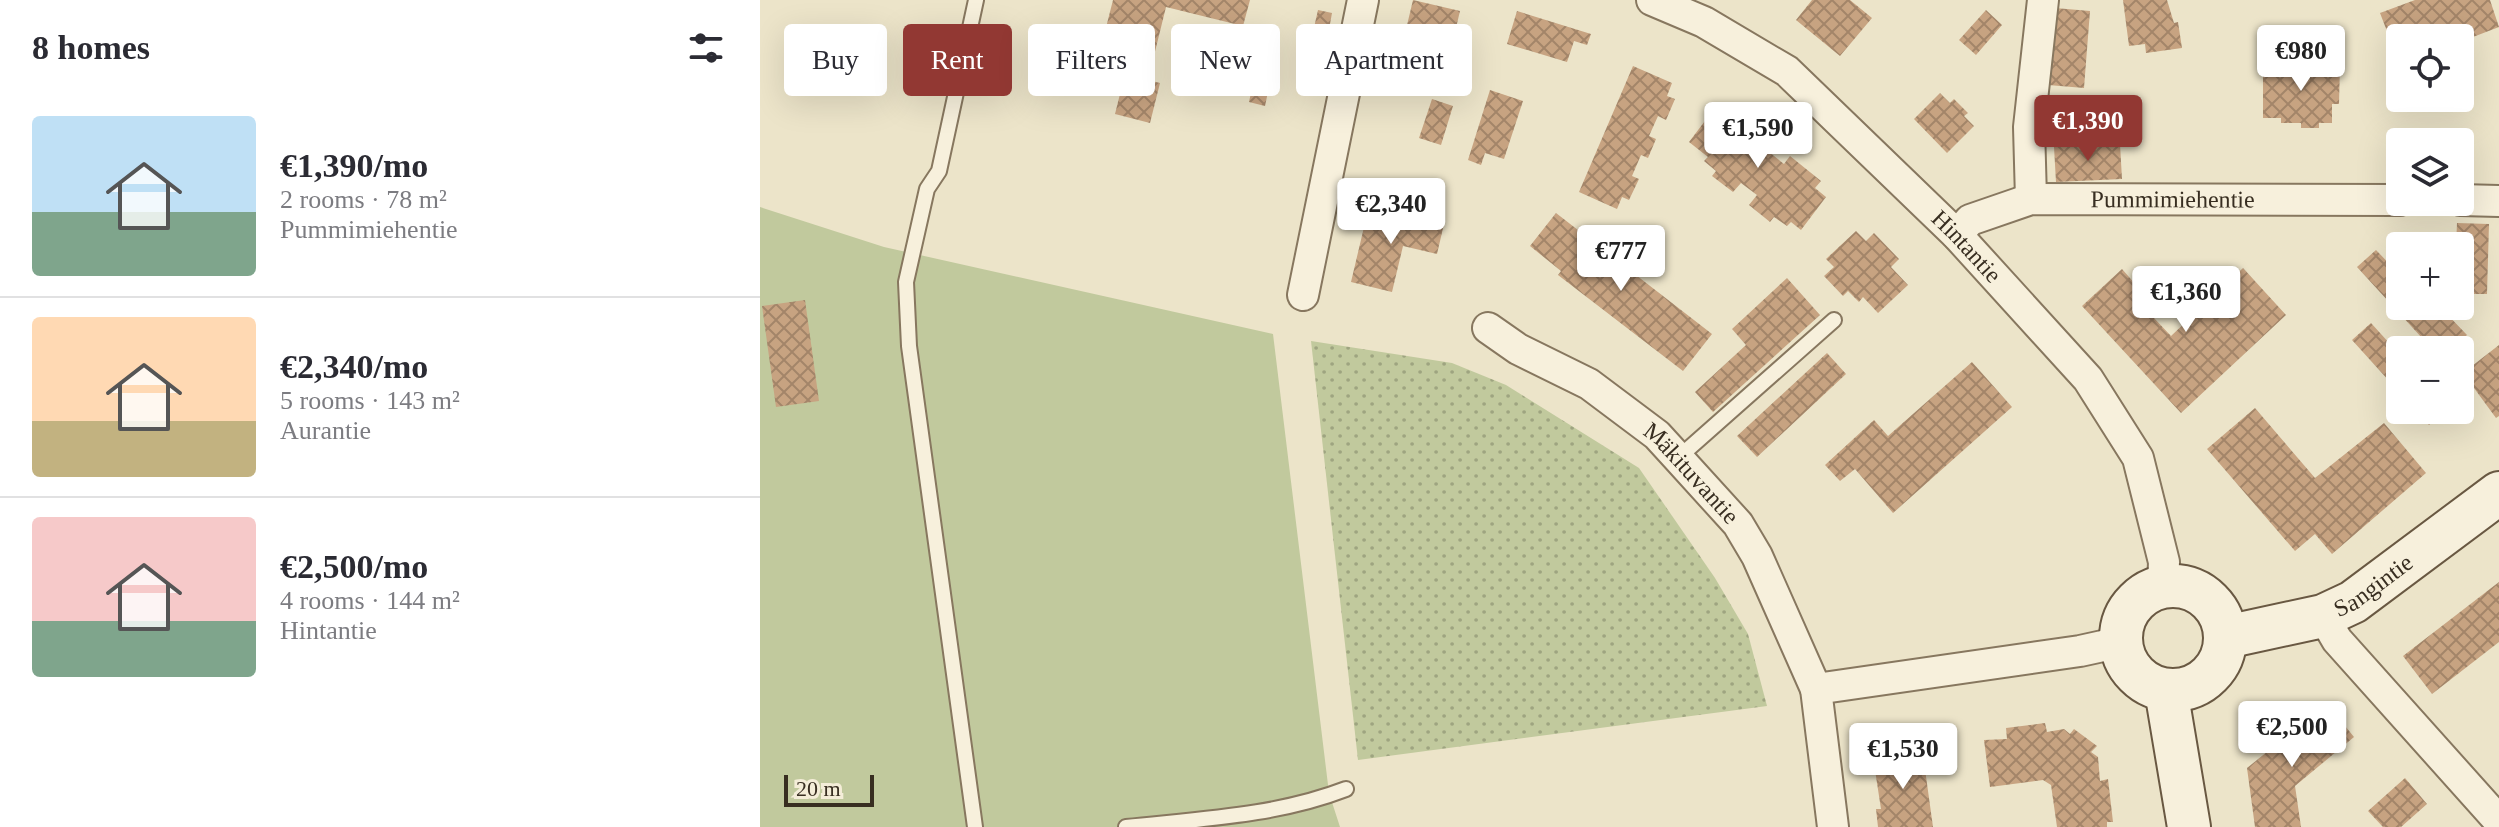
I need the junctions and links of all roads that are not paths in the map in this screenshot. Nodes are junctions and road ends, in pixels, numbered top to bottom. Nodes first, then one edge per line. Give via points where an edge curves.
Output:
1 (976, 0) edge
2 (1363, 0) edge
3 (1652, 0) edge
4 (2043, 0) edge
5 (2031, 199) junction
6 (2386, 200) edge
7 (2474, 200) edge
8 (2499, 201) edge
9 (1957, 235) junction
10 (1303, 295) dead end
11 (1834, 320) dead end
12 (1488, 328) dead end
13 (1678, 458) junction
14 (2499, 493) edge
15 (2163, 586) junction
16 (2323, 616) junction
17 (2226, 637) junction
18 (2121, 642) junction
19 (1816, 689) junction
20 (2166, 690) junction
21 (1346, 789) dead end
22 (2499, 821) edge
23 (975, 827) edge
24 (1126, 827) edge
25 (1833, 827) edge
26 (2189, 827) edge

1 - 23 lane via 939,171 927,189 906,282 909,346
2 - 10 street
3 - 9 street, Hintantie via 1704,22 1787,71
4 - 5 street via 2029,127
5 - 6 street, Pummimiehentie
5 - 9 street, Pummimiehentie via 1970,220
7 - 8 street
9 - 15 street, Hintantie via 2088,379 2138,458 2164,562
11 - 13 lane
12 - 13 street, Mäkituvantie via 1589,384 1657,435
13 - 19 street, Mäkituvantie via 1738,524
14 - 16 street, Sangintie via 2353,602
15 - 17 street via 2189,587 2205,596 2223,619
15 - 18 street via 2132,605
16 - 17 street, Sangintie
16 - 22 street via 2337,640
17 - 20 street via 2221,661 2210,676 2185,689
18 - 19 street
18 - 20 street via 2135,674
19 - 25 street, Mäkituvantie
20 - 26 street
21 - 24 lane via 1268,811

